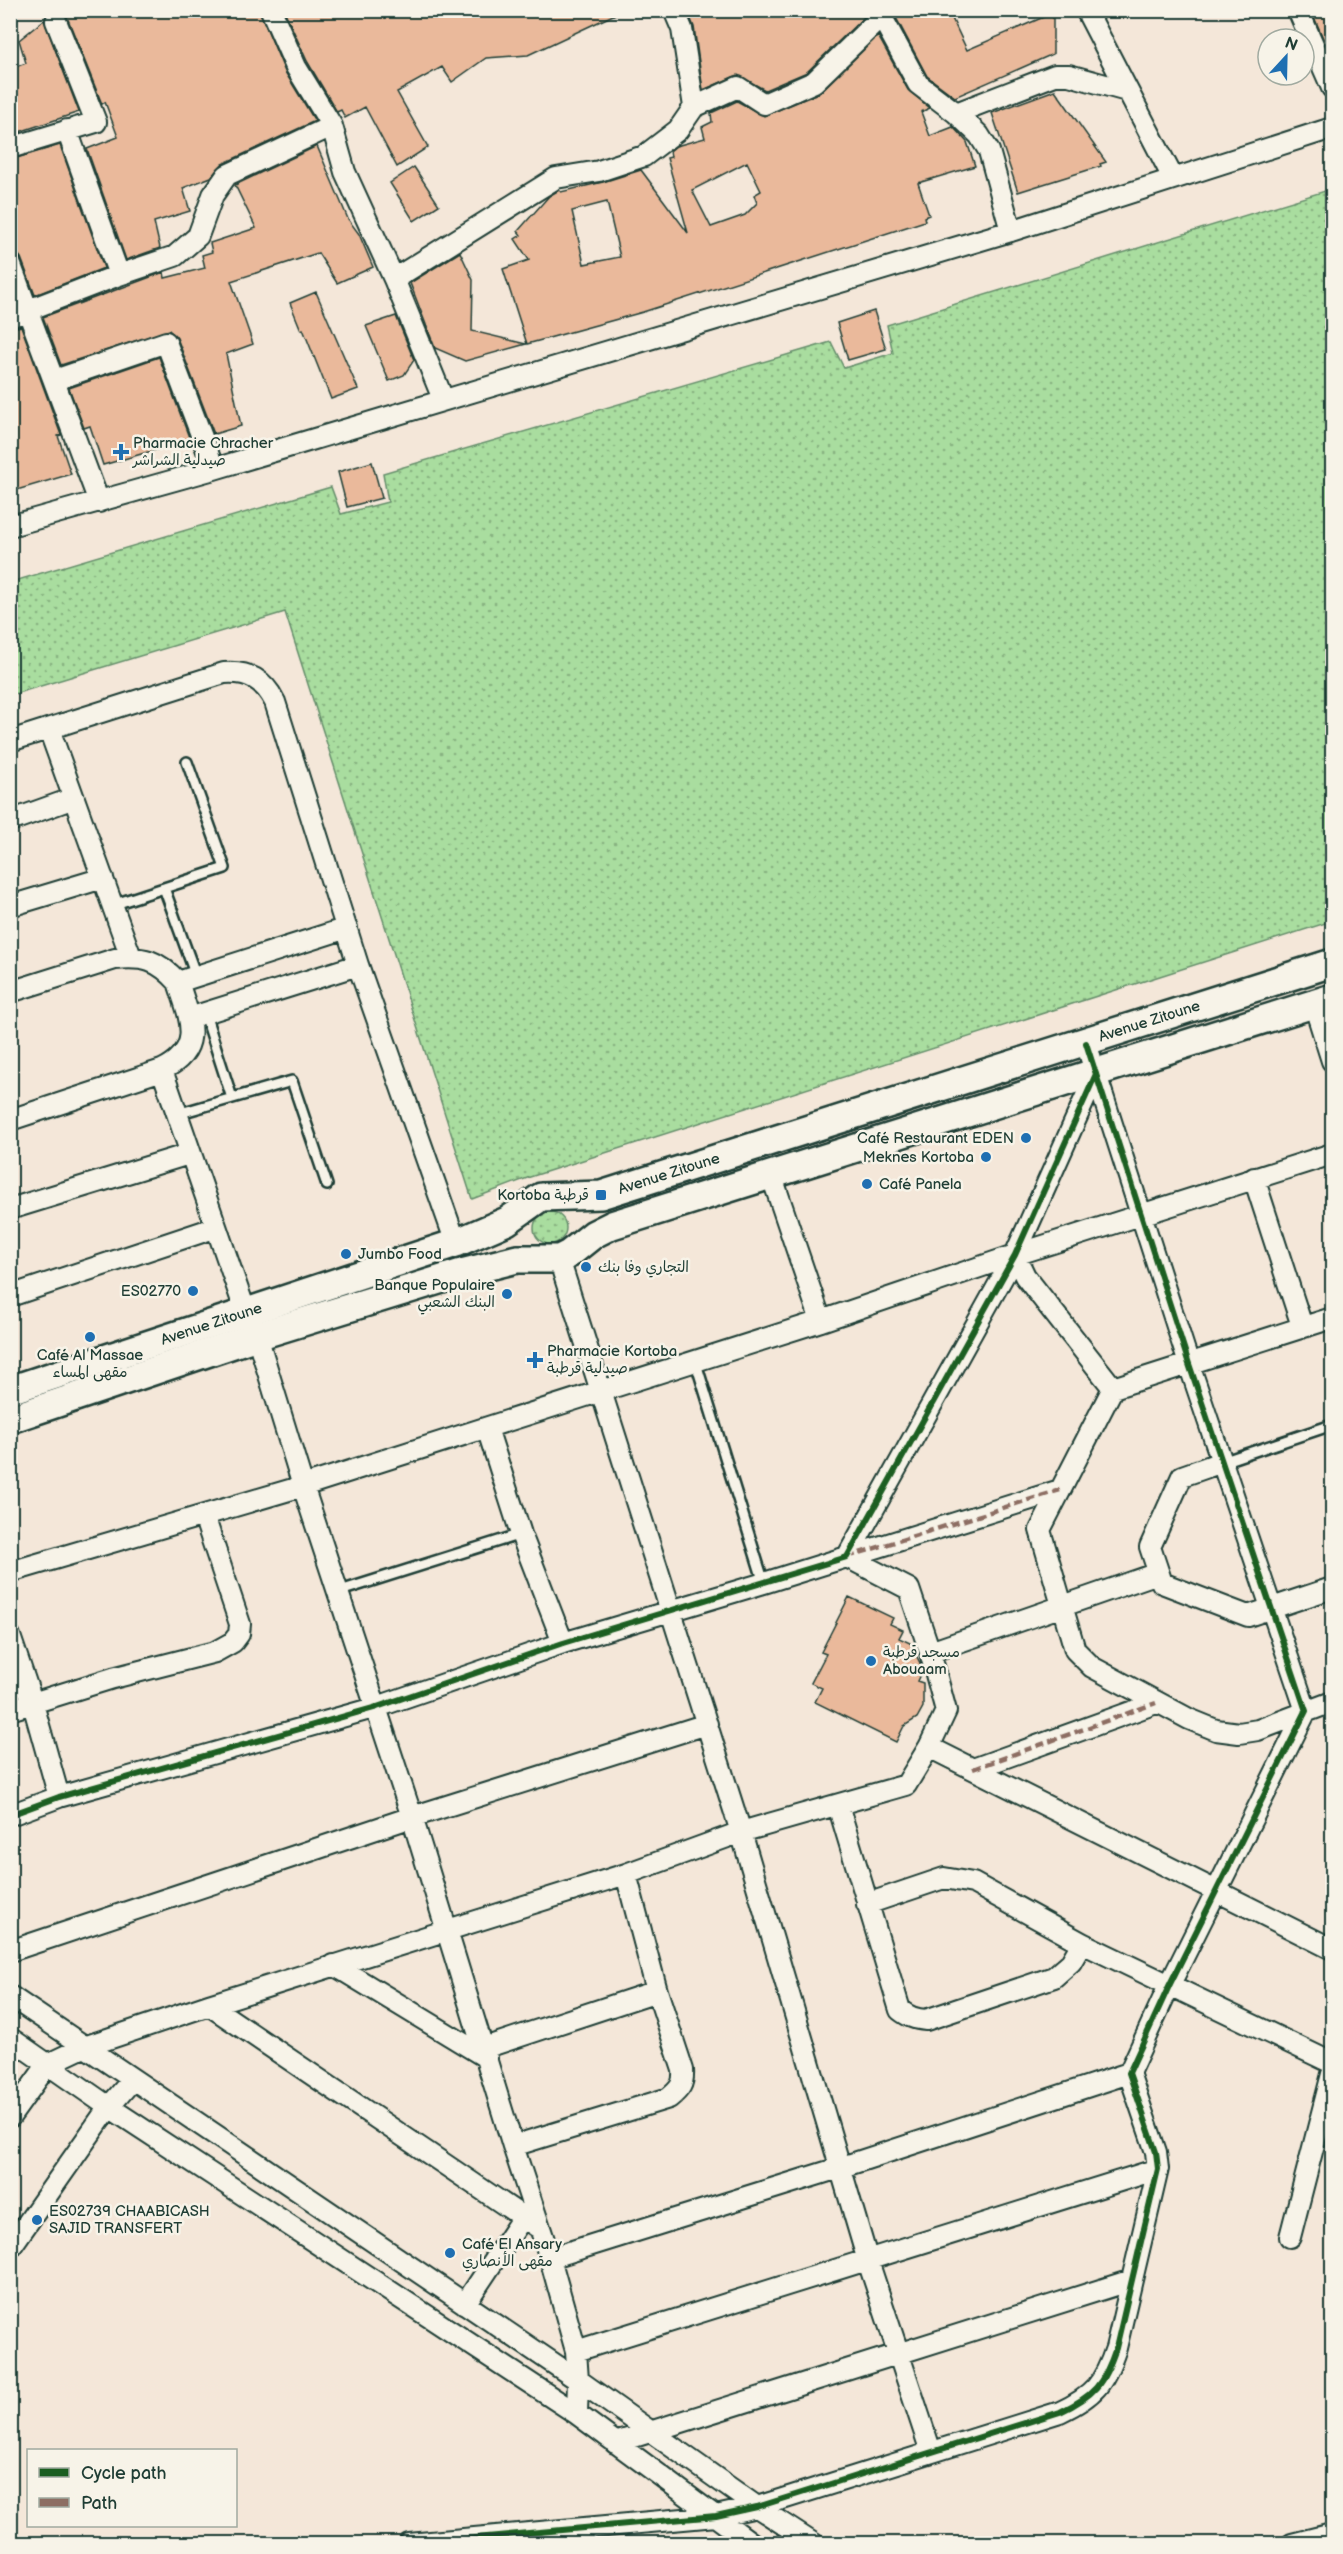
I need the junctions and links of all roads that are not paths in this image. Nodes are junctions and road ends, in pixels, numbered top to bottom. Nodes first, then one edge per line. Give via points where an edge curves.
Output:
1 (271, 10) edge
2 (675, 10) edge
3 (1086, 10) edge
4 (1298, 10) edge
5 (879, 14) edge
6 (56, 21) dead end
7 (1332, 88) edge
8 (1127, 91) junction
9 (694, 107) junction
10 (956, 113) junction
11 (332, 126) junction
12 (1332, 128) edge
13 (67, 130) junction
14 (10, 148) edge
15 (1173, 178) junction
16 (1011, 231) junction
17 (10, 263) edge
18 (119, 274) junction
19 (394, 279) junction
20 (19, 313) edge
21 (55, 380) junction
22 (443, 399) junction
23 (214, 468) junction
24 (99, 502) junction
25 (10, 526) edge
26 (49, 729) junction
27 (10, 741) edge
28 (188, 762) dead end
29 (74, 798) junction
30 (10, 820) edge
31 (102, 878) junction
32 (164, 888) junction
33 (112, 905) junction
34 (10, 906) edge
35 (346, 928) junction
36 (131, 957) junction
37 (1332, 963) edge
38 (358, 965) junction
39 (187, 979) junction
40 (10, 992) edge
41 (1323, 1001) edge
42 (197, 1016) junction
43 (1086, 1043) junction
44 (1332, 1061) edge
45 (162, 1070) junction
46 (1096, 1074) junction
47 (232, 1098) junction
48 (176, 1114) junction
49 (10, 1120) edge
50 (189, 1154) junction
51 (1332, 1154) edge
52 (771, 1174) junction
53 (1254, 1178) junction
54 (327, 1185) dead end
55 (552, 1196) junction
56 (10, 1209) edge
57 (524, 1209) junction
58 (1142, 1215) junction
59 (214, 1228) junction
60 (456, 1243) junction
61 (558, 1255) junction
62 (1015, 1255) junction
63 (10, 1296) edge
64 (1332, 1318) edge
65 (821, 1322) junction
66 (251, 1324) junction
67 (1302, 1326) junction
68 (695, 1360) junction
69 (1189, 1364) junction
70 (1113, 1388) junction
71 (10, 1390) edge
72 (601, 1390) junction
73 (10, 1419) edge
74 (1332, 1425) edge
75 (487, 1428) junction
76 (1222, 1462) junction
77 (303, 1486) junction
78 (1060, 1490) junction
79 (204, 1516) junction
80 (521, 1534) junction
81 (848, 1557) junction
82 (10, 1572) edge
83 (1158, 1573) junction
84 (764, 1583) junction
85 (1332, 1588) edge
86 (337, 1592) junction
87 (1063, 1608) junction
88 (1270, 1608) junction
89 (671, 1611) junction
90 (10, 1636) edge
91 (563, 1643) junction
92 (930, 1652) junction
93 (1332, 1702) edge
94 (1156, 1703) junction
95 (33, 1704) junction
96 (377, 1707) junction
97 (10, 1710) edge
98 (1306, 1711) junction
99 (707, 1725) junction
100 (929, 1747) junction
101 (973, 1769) junction
102 (58, 1797) junction
103 (838, 1805) junction
104 (10, 1815) edge
105 (412, 1817) junction
106 (741, 1832) junction
107 (626, 1874) junction
108 (1218, 1891) junction
109 (867, 1904) junction
110 (447, 1929) junction
111 (1082, 1943) junction
112 (1332, 1949) edge
113 (10, 1951) edge
114 (334, 1965) junction
115 (1169, 1986) junction
116 (657, 1991) junction
117 (10, 1996) edge
118 (209, 2005) junction
119 (10, 2038) edge
120 (84, 2047) junction
121 (485, 2053) junction
122 (1332, 2063) edge
123 (48, 2064) junction
124 (1129, 2073) junction
125 (1332, 2074) edge
126 (132, 2080) junction
127 (109, 2107) junction
128 (10, 2117) edge
129 (513, 2146) junction
130 (842, 2167) junction
131 (1158, 2169) junction
132 (531, 2223) junction
133 (1290, 2237) dead end
134 (10, 2248) edge
135 (550, 2258) junction
136 (868, 2261) junction
137 (1131, 2280) junction
138 (465, 2304) junction
139 (576, 2351) junction
140 (898, 2352) junction
141 (578, 2380) junction
142 (577, 2414) junction
143 (652, 2432) junction
144 (615, 2443) junction
145 (931, 2452) junction
146 (757, 2507) junction
147 (716, 2517) junction
148 (1332, 2534) edge
149 (409, 2544) edge
150 (753, 2544) edge
151 (814, 2544) edge
152 (1292, 2544) edge

1 - 11 street via 296,67
2 - 9 street via 682,29
3 - 8 street
4 - 7 street
5 - 9 street via 814,82 764,104 738,87
5 - 10 street via 918,84
6 - 13 street via 96,122
8 - 10 street via 1069,75 1054,75
8 - 15 street
9 - 19 street via 678,130 644,156 599,171 556,178
10 - 16 street via 989,151
11 - 18 street via 227,175 213,195 198,236 188,247 175,256
11 - 19 street via 345,172
12 - 15 street
13 - 14 street
13 - 18 street
15 - 16 street
16 - 22 street
17 - 20 street
18 - 20 street
19 - 22 street
20 - 21 street
21 - 23 street via 166,342
21 - 24 street
22 - 23 street
23 - 24 street
24 - 25 street
26 - 27 street
26 - 29 street
26 - 35 street via 224,673 250,674 260,680 275,702
28 - 32 lane via 225,868
29 - 30 street
29 - 31 street
31 - 33 street
31 - 34 street
32 - 33 lane
32 - 39 lane
33 - 36 street
35 - 38 street
35 - 39 street
36 - 39 street via 158,963
36 - 40 street
37 - 43 main road, Avenue Zitoune
38 - 42 street
38 - 60 street
39 - 42 street
41 - 44 street
41 - 46 main road, Avenue Zitoune
42 - 45 street via 184,1054
42 - 47 lane
43 - 46 street
43 - 55 main road, Avenue Zitoune via 601,1195
45 - 48 street
45 - 49 street
46 - 52 main road, Avenue Zitoune
46 - 58 street
46 - 62 street
47 - 48 lane
47 - 54 lane via 292,1081
48 - 50 street
50 - 56 street
50 - 59 street
51 - 53 street
52 - 61 main road, Avenue Zitoune via 612,1225
52 - 65 street
53 - 58 street
53 - 67 street
55 - 57 main road, Avenue Zitoune via 540,1197
55 - 61 main road via 572,1205 582,1225 581,1236
57 - 60 main road, Avenue Zitoune via 493,1228
57 - 61 main road via 519,1217 518,1238 523,1247
58 - 62 street
58 - 69 street
59 - 63 street
59 - 66 street
60 - 66 main road, Avenue Zitoune
61 - 66 main road, Avenue Zitoune via 517,1259
61 - 72 street
62 - 65 street
62 - 70 street via 1025,1276
62 - 81 street
64 - 67 street
65 - 68 street
66 - 71 main road, Avenue Zitoune
66 - 73 main road, Avenue Zitoune
66 - 77 street
67 - 69 street
68 - 72 street
68 - 84 lane
69 - 70 street
69 - 76 street
70 - 78 street
72 - 75 street
72 - 89 street
74 - 76 lane
75 - 77 street
75 - 80 street
76 - 83 street via 1182,1476 1150,1547
76 - 88 street
77 - 79 street
77 - 86 street
78 - 81 street
78 - 87 street via 1040,1530
79 - 82 street
79 - 95 street via 240,1624 233,1642 215,1652 113,1678
80 - 86 lane
80 - 91 street
81 - 84 street
81 - 92 street via 909,1589
83 - 87 street
83 - 88 street via 1162,1583 1248,1616
84 - 89 street
85 - 88 street
86 - 96 street
87 - 92 street
87 - 94 street via 1075,1650 1083,1660
88 - 98 street
89 - 91 street
89 - 99 street
90 - 95 street
91 - 96 street
92 - 100 street via 946,1711
93 - 98 street
94 - 98 street via 1216,1730 1239,1733 1258,1730
94 - 101 street
95 - 97 street
95 - 102 street
96 - 102 street
96 - 105 street
98 - 108 street
99 - 105 street
99 - 106 street
100 - 101 street
100 - 103 street via 906,1785
101 - 108 street
102 - 104 street
103 - 106 street
103 - 109 street
105 - 110 street
105 - 113 street
106 - 107 street
106 - 130 street
107 - 110 street
107 - 116 street
108 - 112 street
108 - 115 street
109 - 111 street via 929,1881 959,1879
109 - 111 street via 900,2010 915,2019 926,2020 1054,1977 1071,1962
110 - 114 street
110 - 121 street
111 - 115 street
114 - 118 street
114 - 121 street
115 - 122 street
115 - 124 street
116 - 121 street
116 - 129 street via 683,2070 680,2090 669,2098
117 - 120 street
118 - 120 street
118 - 132 street
119 - 123 street
120 - 123 street
120 - 126 street
121 - 129 street
123 - 127 street
123 - 128 street
124 - 130 street
124 - 131 street via 1156,2152
125 - 133 street
126 - 127 street
126 - 138 street
127 - 134 street
127 - 142 street
129 - 132 street
130 - 135 street
130 - 136 street
131 - 136 street
131 - 137 street
132 - 135 street
132 - 138 street
135 - 139 street
136 - 139 street
136 - 140 street
137 - 140 street
137 - 145 street via 1109,2369 1087,2397 1060,2412
138 - 141 street
139 - 141 street
140 - 143 street
140 - 145 street
141 - 142 street
141 - 143 street
142 - 144 street
143 - 144 street
143 - 146 street
144 - 147 street
145 - 146 street
146 - 147 street
146 - 151 street
147 - 149 street
147 - 150 street
148 - 152 street

